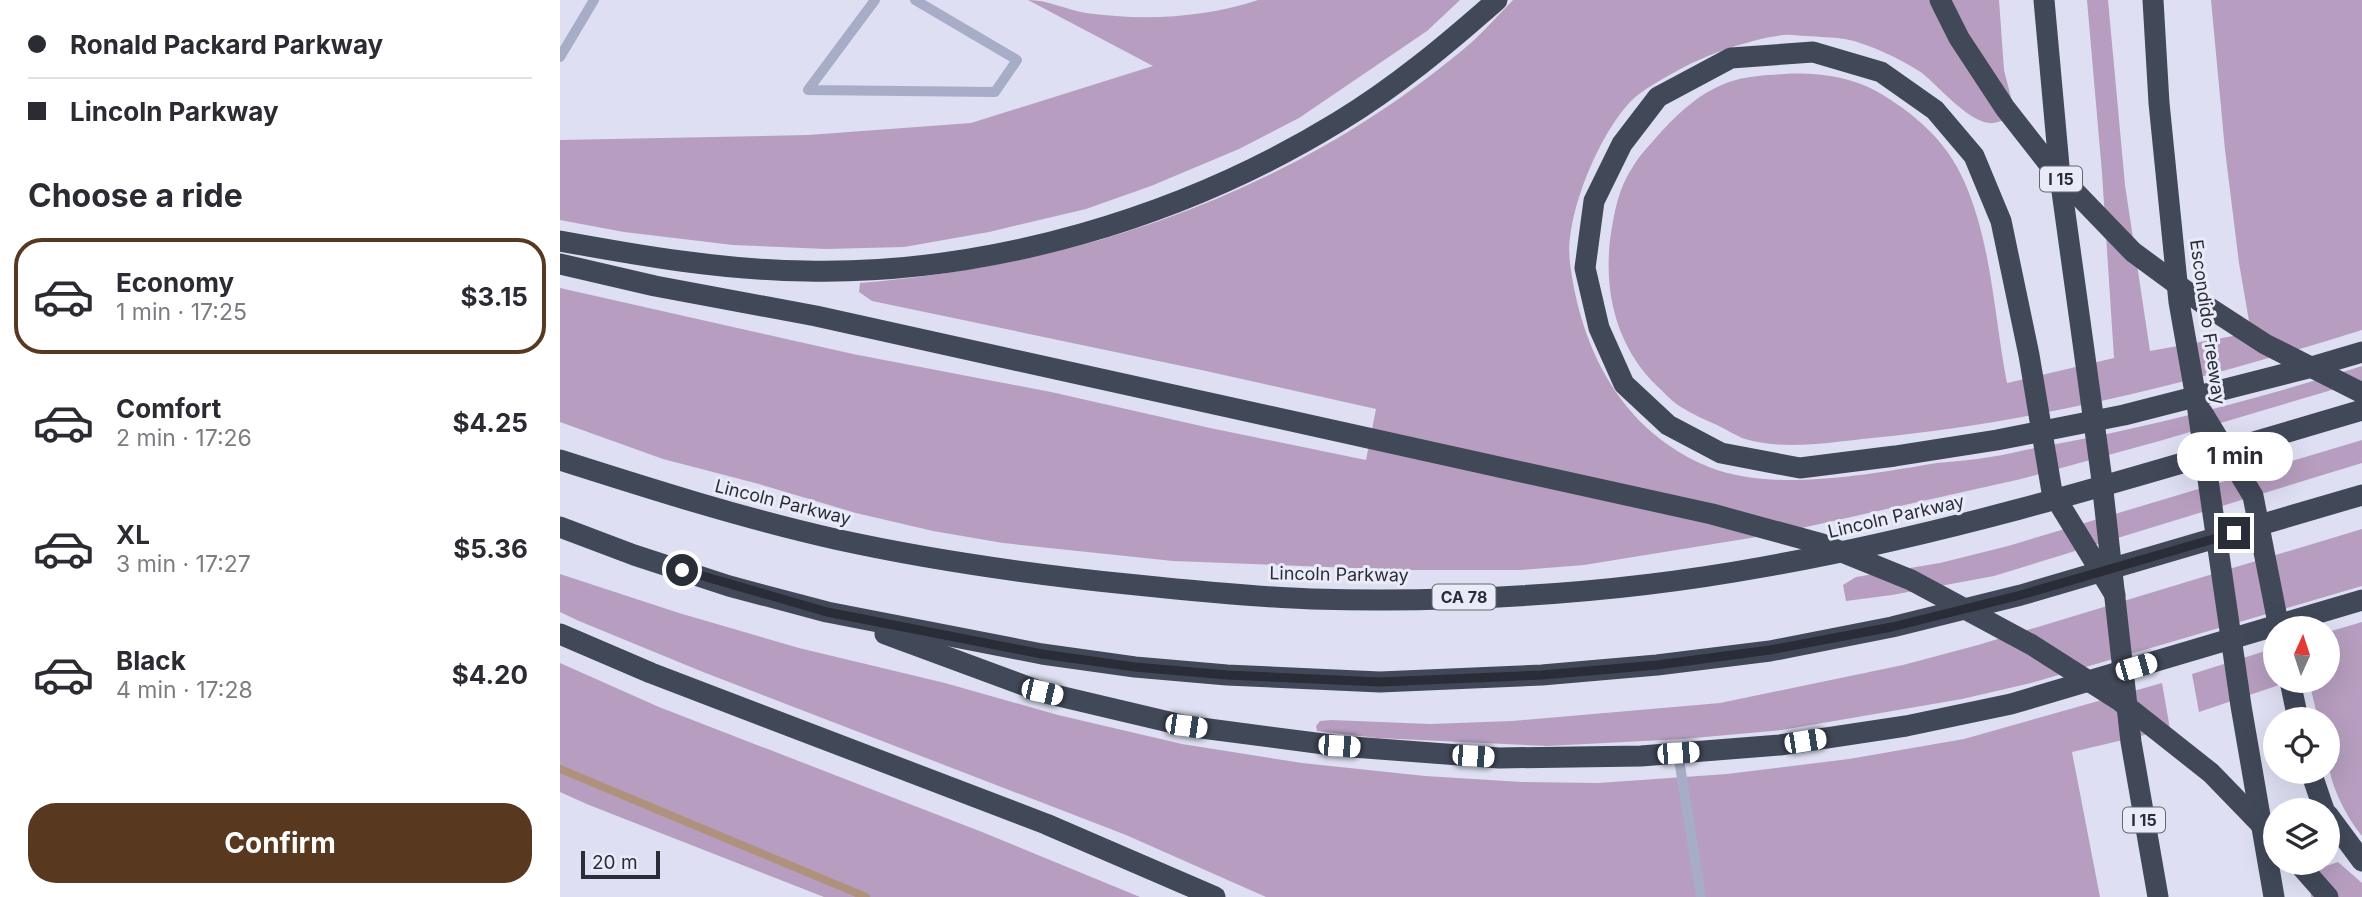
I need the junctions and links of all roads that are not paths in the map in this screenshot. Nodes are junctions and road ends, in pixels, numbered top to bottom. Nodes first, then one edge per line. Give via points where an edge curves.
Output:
1 (594, 0) edge
2 (875, 0) edge
3 (915, 0) edge
4 (1497, 0) edge
5 (1940, 0) edge
6 (2044, 0) edge
7 (2153, 0) edge
8 (560, 57) edge
9 (560, 241) edge
10 (560, 264) edge
11 (2362, 352) edge
12 (2362, 393) edge
13 (2197, 404) junction
14 (2362, 410) edge
15 (560, 460) edge
16 (2362, 495) edge
17 (560, 527) edge
18 (2115, 595) junction
19 (2362, 600) edge
20 (827, 612) junction
21 (2277, 616) edge
22 (560, 635) edge
23 (1678, 753) junction
24 (2263, 827) edge
25 (2340, 831) edge
26 (2362, 861) edge
27 (2309, 875) edge
28 (1215, 897) edge
29 (1701, 897) edge
30 (2158, 897) edge
31 (2274, 897) edge
32 (2328, 897) edge

1 - 8 lane
2 - 3 lane via 808,90 995,92 1017,61
4 - 9 highway via 1404,78 1338,123 1269,160 1191,197 1027,249 956,262 807,271 731,268
5 - 12 highway via 2005,108 2052,168 2133,252 2265,344
6 - 18 highway, I 15 via 2060,177
7 - 13 highway, Escondido Freeway via 2179,302
10 - 24 highway via 1712,514 1822,544 1912,580 2032,645 2120,701 2211,773
11 - 18 highway via 2124,415 1997,440 1800,468 1721,453 1668,425 1624,384 1599,328 1585,268 1594,201 1622,144 1658,97 1731,58 1813,52 1881,72 1935,110 1974,156 2001,221 2029,355 2052,492
13 - 21 highway via 2253,496
13 - 31 highway, Escondido Freeway
14 - 15 highway, Lincoln Parkway / CA 78 via 2002,515 1875,546 1759,568 1568,593 1398,599 1225,594 1054,577 943,560 708,507
16 - 20 highway via 2021,595 1892,627 1757,652 1542,675 1380,682 1135,667 1042,654
17 - 20 highway via 729,586
18 - 30 highway, I 15 via 2131,742
19 - 23 highway via 2011,704 1780,745
20 - 23 highway via 1042,692 1186,726 1339,746 1499,758
22 - 28 highway via 1046,824
23 - 29 lane
25 - 26 highway
27 - 32 highway

